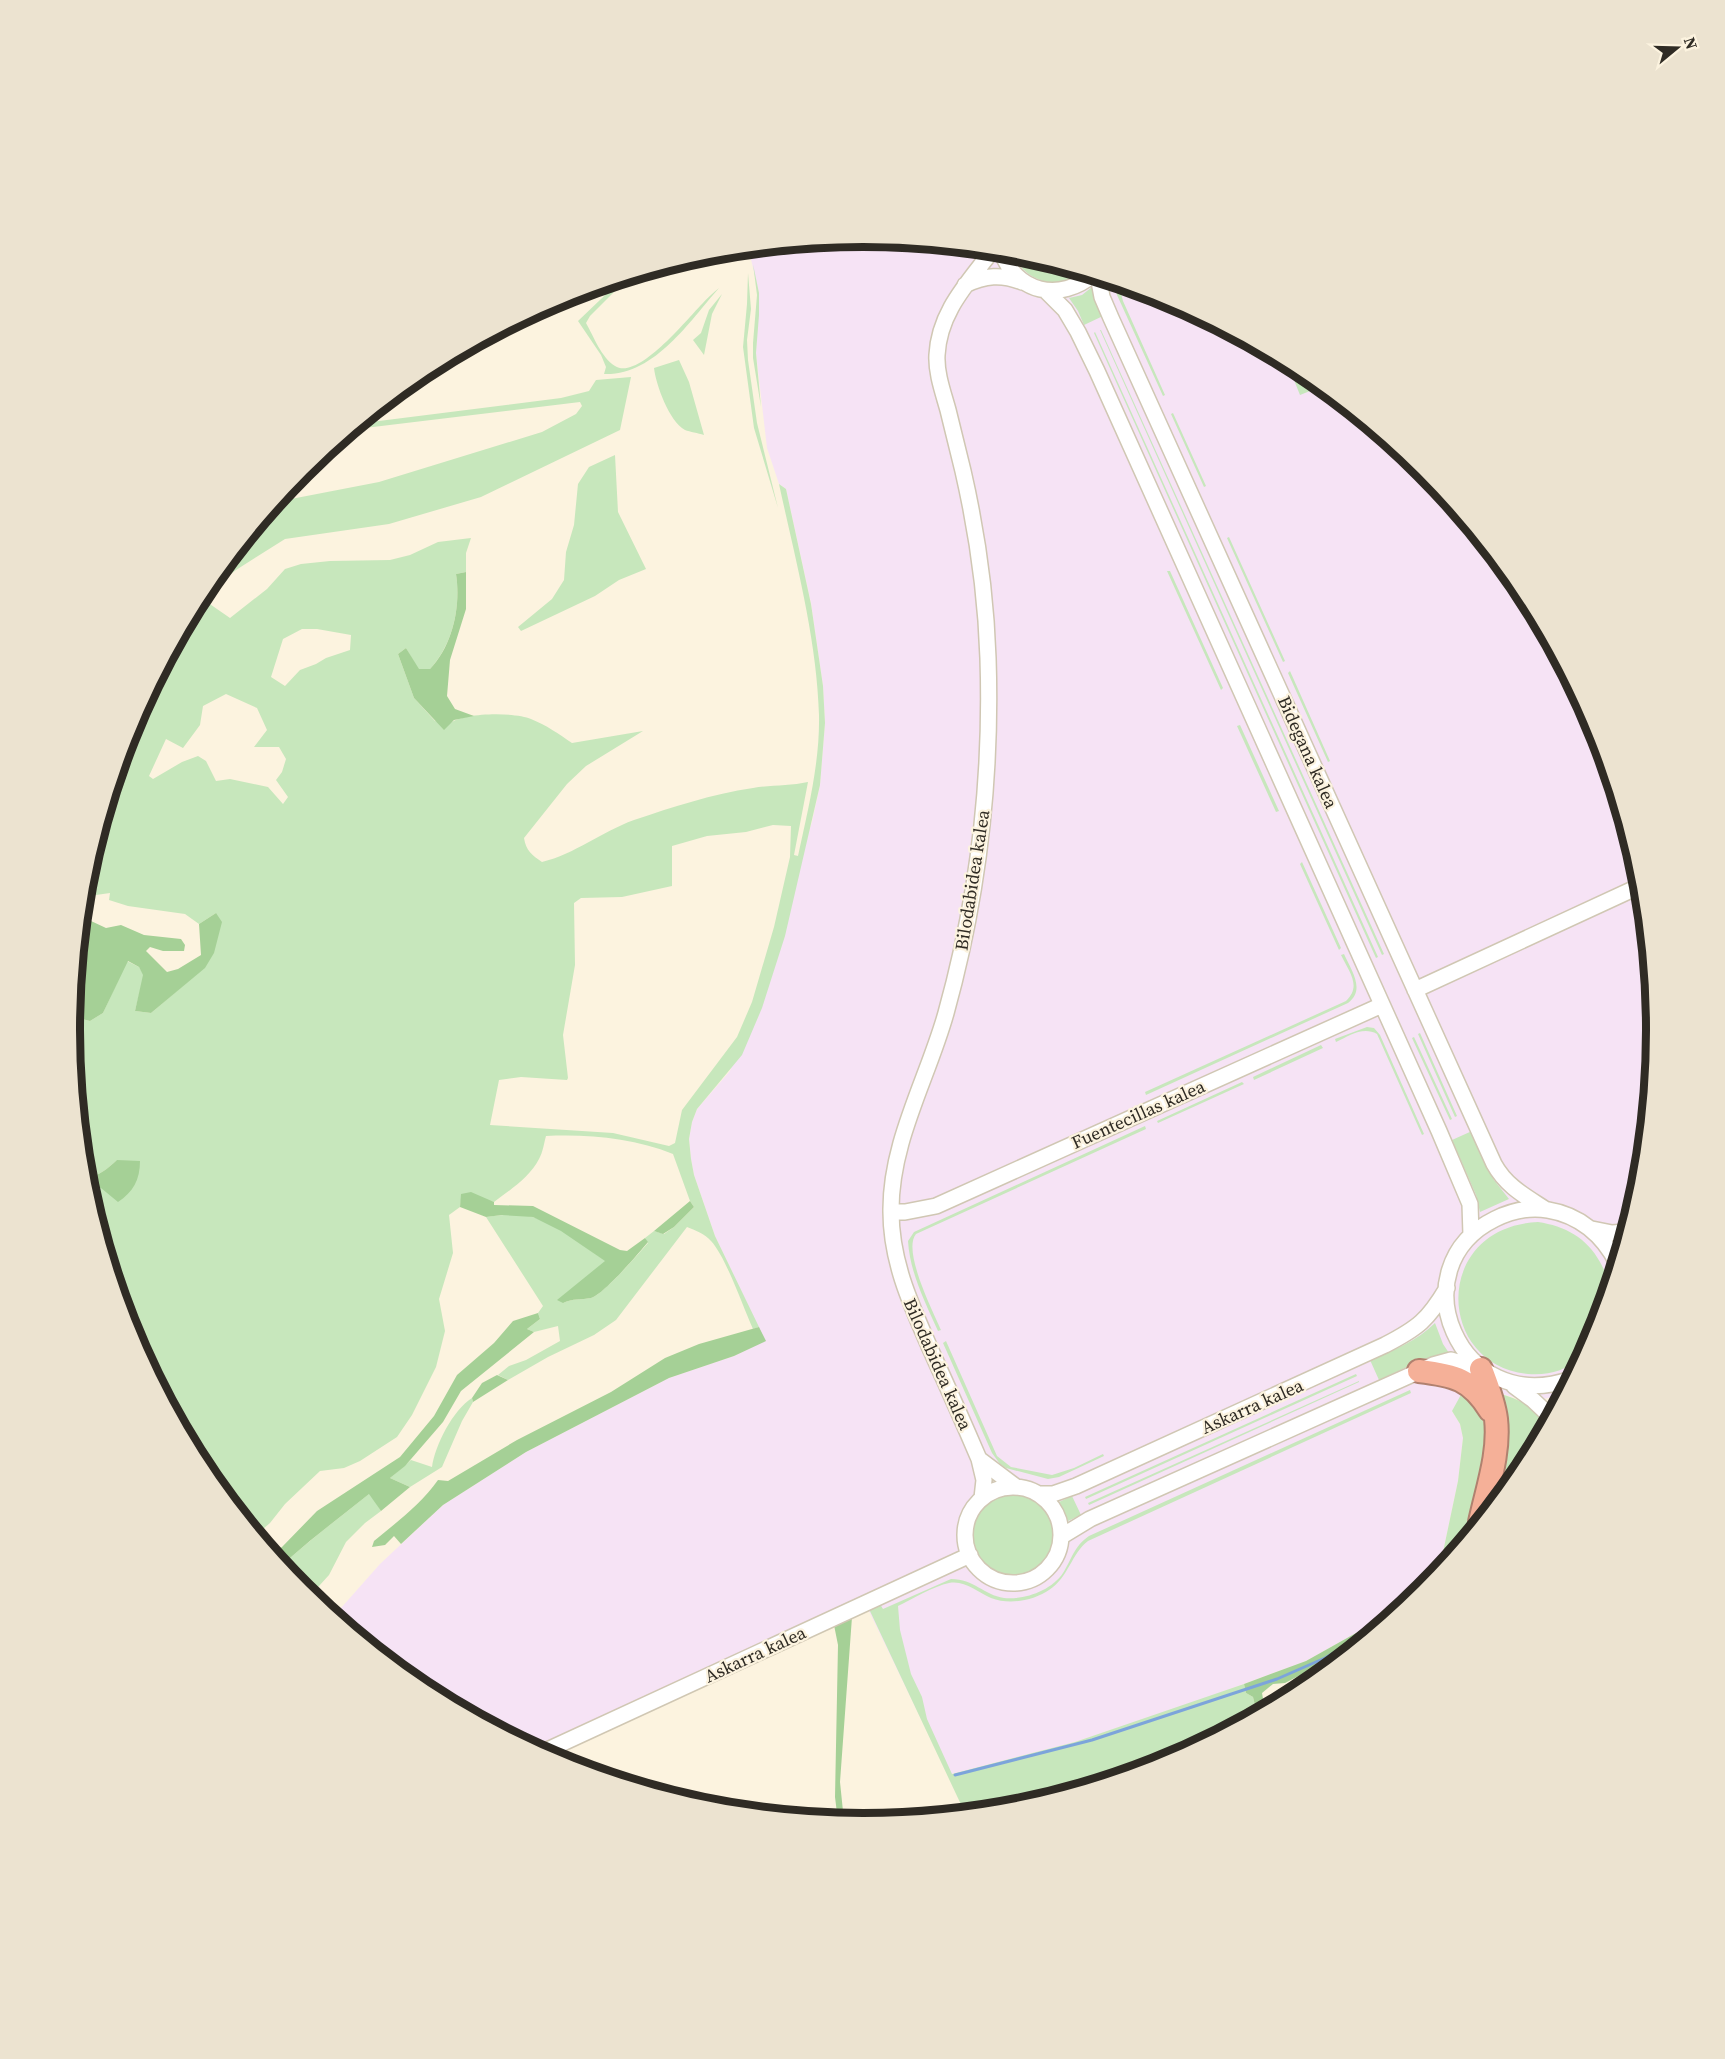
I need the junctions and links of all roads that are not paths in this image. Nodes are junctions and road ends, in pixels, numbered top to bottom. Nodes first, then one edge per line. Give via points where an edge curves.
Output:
1 (987, 257) edge
2 (1005, 260) edge
3 (1088, 280) edge
4 (1025, 283) junction
5 (1099, 284) edge
6 (965, 285) junction
7 (1046, 291) junction
8 (1632, 890) edge
9 (1415, 990) junction
10 (1382, 1005) junction
11 (1545, 1209) junction
12 (891, 1212) junction
13 (1592, 1229) junction
14 (1619, 1233) edge
15 (1471, 1235) junction
16 (1612, 1255) edge
17 (1447, 1288) junction
18 (1481, 1369) junction
19 (1419, 1371) junction
20 (1562, 1381) edge
21 (1511, 1384) junction
22 (1546, 1412) edge
23 (1496, 1419) junction
24 (979, 1459) junction
25 (1015, 1486) junction
26 (1039, 1494) junction
27 (982, 1498) junction
28 (1483, 1507) edge
29 (1062, 1536) junction
30 (970, 1555) junction
31 (552, 1748) edge

1 - 6 street, Bilodabidea kalea
2 - 4 street
3 - 7 street via 1065,290
4 - 6 street via 1008,276 994,276
4 - 7 street
5 - 9 street, Bidegana kalea via 1111,318
6 - 12 street, Bilodabidea kalea via 946,315 937,362 968,493 984,600 988,656 986,784 976,871 959,964 932,1058 900,1144
7 - 10 street, Bidegana kalea via 1065,310 1097,371
8 - 9 street
9 - 11 street, Bidegana kalea via 1500,1174 1512,1188
10 - 12 street, Fuentecillas kalea via 936,1206
10 - 15 street, Bidegana kalea via 1466,1192
11 - 13 street via 1570,1216
11 - 15 street via 1505,1214
12 - 24 street, Bilodabidea kalea via 900,1275
13 - 14 street
13 - 16 street
15 - 17 street via 1455,1260
17 - 18 street via 1447,1311 1453,1333
17 - 26 street, Askarra kalea via 1419,1326 1385,1345 1076,1486
18 - 19 street, Askarra kalea via 1451,1360
18 - 21 street
18 - 23 highway
19 - 23 highway via 1457,1377 1470,1385
19 - 29 street, Askarra kalea via 1090,1519
20 - 21 street via 1542,1387
21 - 22 street
23 - 28 highway via 1496,1440
24 - 25 street, Bilodabidea kalea
24 - 27 street, Bilodabidea kalea via 984,1480
25 - 26 street
25 - 27 street via 997,1489
26 - 29 street via 1056,1512
27 - 30 street via 965,1531
29 - 30 street via 1050,1566 1023,1582 992,1578
30 - 31 street, Askarra kalea

